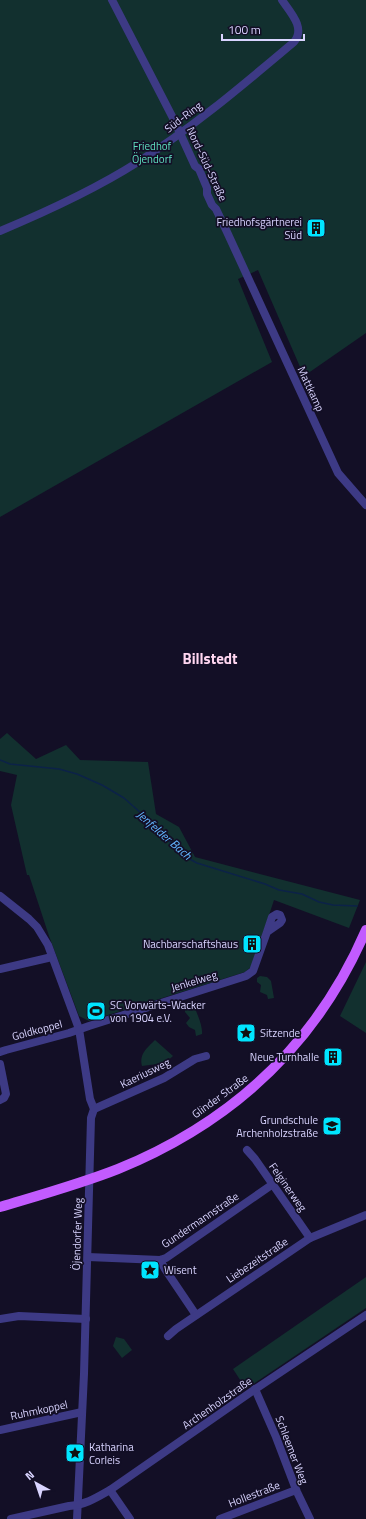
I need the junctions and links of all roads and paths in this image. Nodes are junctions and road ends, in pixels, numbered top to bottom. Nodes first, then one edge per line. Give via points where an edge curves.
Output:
1 (112, 0) edge
2 (282, 0) edge
3 (180, 133) junction
4 (0, 231) edge
5 (247, 275) joint
6 (366, 505) edge
7 (0, 896) edge
8 (366, 930) edge
9 (267, 932) dead end
10 (52, 957) junction
11 (0, 969) edge
12 (79, 1029) junction
13 (0, 1052) edge
14 (206, 1056) dead end
15 (0, 1064) edge
16 (0, 1100) edge
17 (94, 1109) junction
18 (247, 1150) dead end
19 (90, 1179) junction
20 (273, 1184) junction
21 (0, 1207) edge
22 (366, 1215) edge
23 (310, 1238) junction
24 (88, 1256) junction
25 (160, 1260) junction
26 (196, 1315) junction
27 (366, 1315) edge
28 (86, 1318) junction
29 (0, 1319) edge
30 (168, 1336) dead end
31 (256, 1389) junction
32 (82, 1412) junction
33 (0, 1430) edge
34 (110, 1490) junction
35 (296, 1490) junction
36 (78, 1506) junction
37 (11, 1519) edge
38 (77, 1519) edge
39 (130, 1519) edge
40 (220, 1519) edge
41 (310, 1519) edge

1 - 3 street, Nord-Süd-Straße
2 - 3 street, Süd-Ring via 298,24 300,32 294,42
3 - 4 street, Süd-Ring via 139,162 72,200
3 - 5 street, Nord-Süd-Straße
5 - 6 street, Mattkamp via 338,473
7 - 10 street, Öjendorfer Weg via 37,927
8 - 19 main road, Glinder Straße via 346,973 313,1024 259,1082 183,1137
9 - 12 street, Jenkelweg via 255,967 250,974
10 - 11 street
10 - 12 street, Öjendorfer Weg
12 - 13 street, Goldkoppel
12 - 17 street, Öjendorfer Weg via 90,1099
14 - 17 street, Kaeriusweg via 194,1059 164,1078
15 - 16 street via 6,1094
17 - 19 street, Öjendorfer Weg via 91,1118
18 - 20 street, Felginerweg
19 - 21 main road, Glinder Straße
19 - 24 street, Öjendorfer Weg
20 - 23 street, Felginerweg
20 - 25 street, Gundermannstraße
22 - 23 street, Liebezeitstraße
23 - 26 street, Liebezeitstraße
24 - 25 street, Gundermannstraße
24 - 28 street, Öjendorfer Weg
25 - 26 street
26 - 30 street, Liebezeitstraße
27 - 31 street, Archenholzstraße
28 - 29 street via 19,1316
28 - 32 street, Öjendorfer Weg
31 - 34 street, Archenholzstraße
31 - 35 street, Schleemer Weg
32 - 33 street, Ruhmkoppel
32 - 36 street, Öjendorfer Weg
34 - 36 street, Archenholzstraße
34 - 39 street
35 - 40 street, Hollestraße
35 - 41 street, Schleemer Weg
36 - 37 street, Archenholzstraße
36 - 38 street, Öjendorfer Weg

